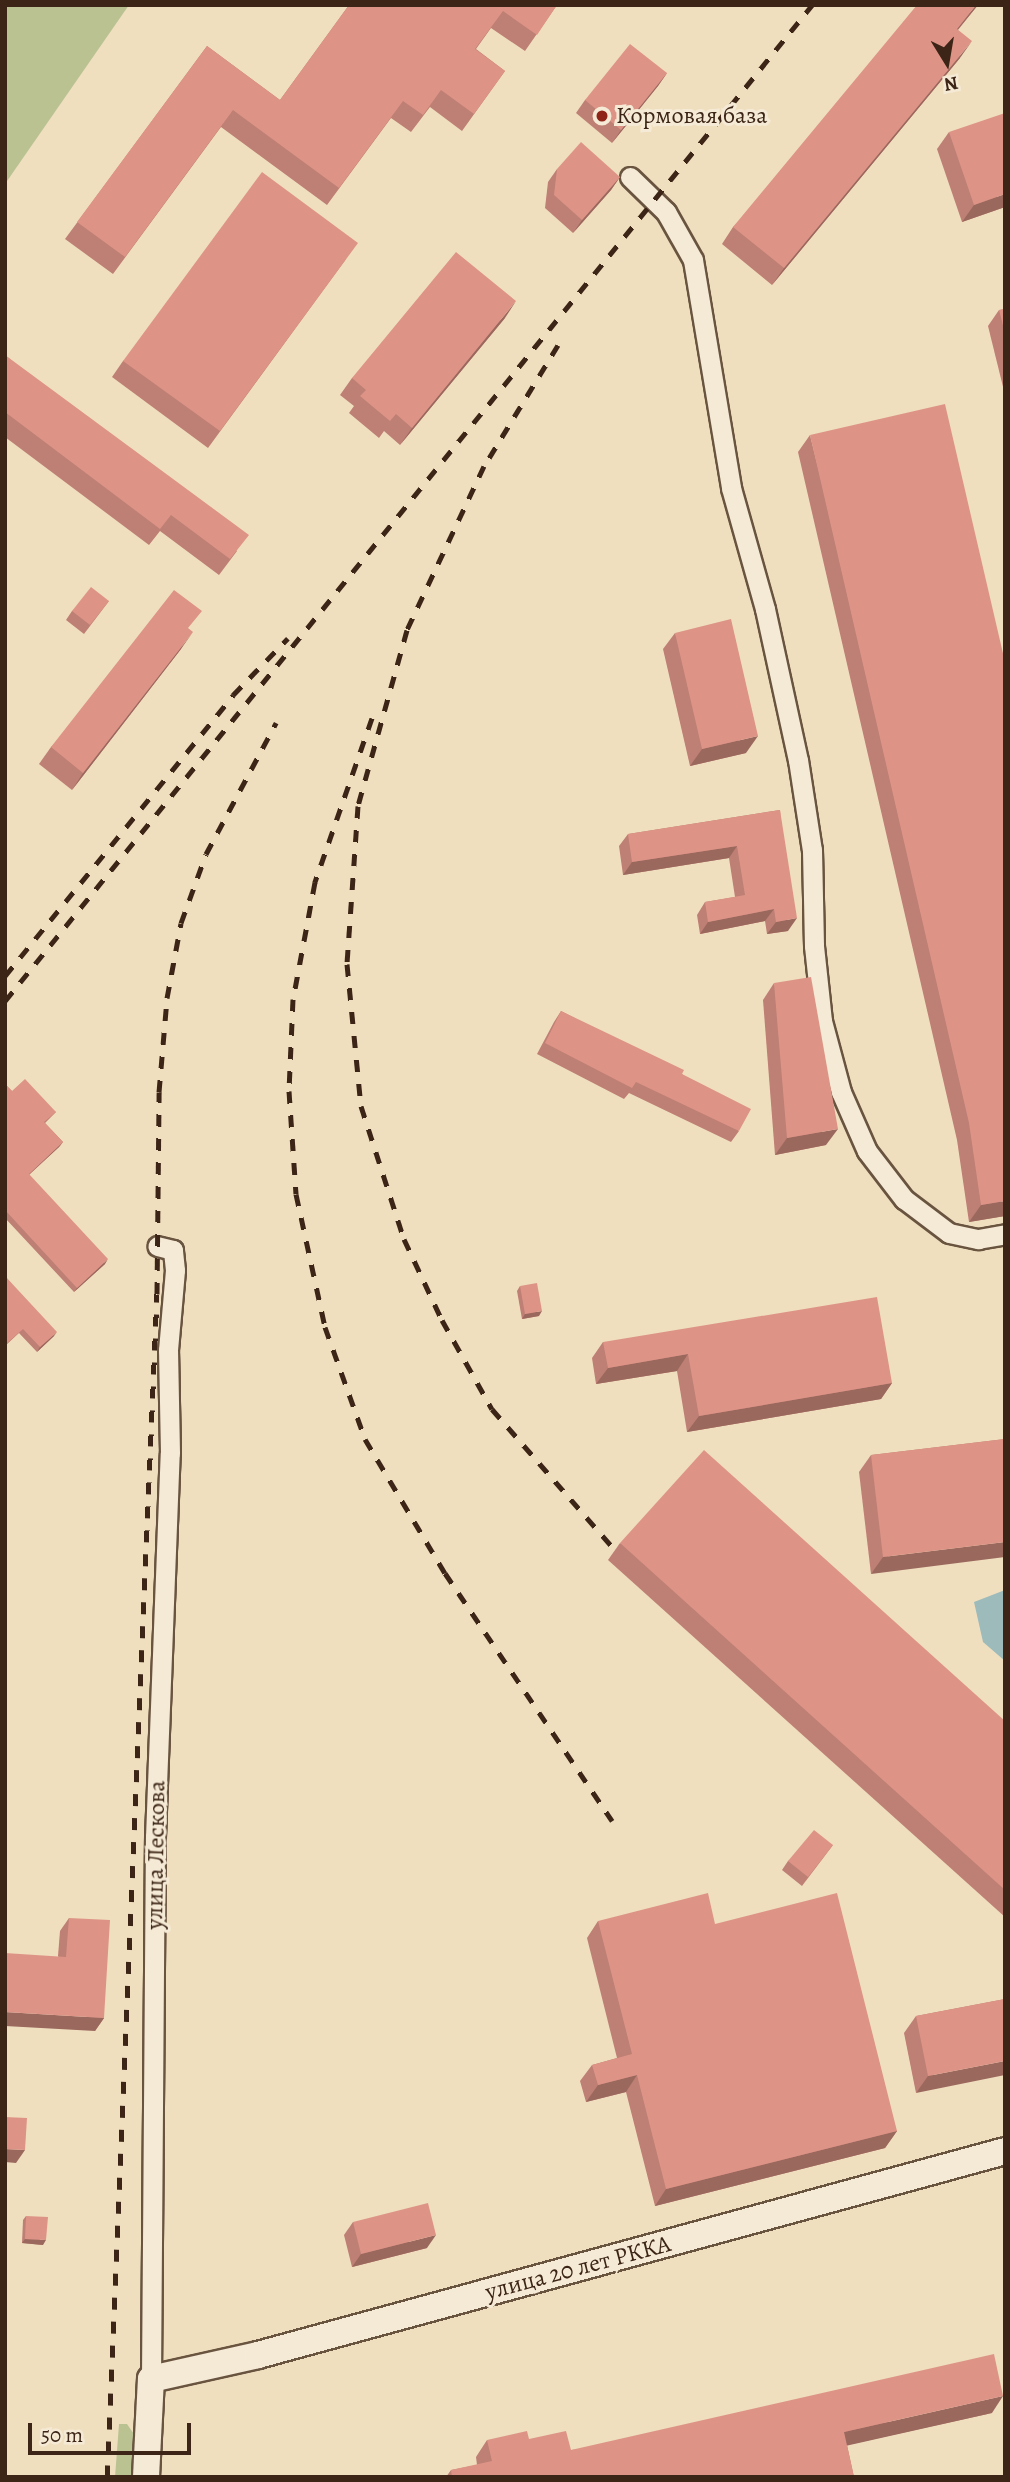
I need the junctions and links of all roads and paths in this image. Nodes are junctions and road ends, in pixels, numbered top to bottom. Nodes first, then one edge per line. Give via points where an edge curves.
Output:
1 (630, 177) dead end
2 (1005, 1234) edge
3 (158, 1246) dead end
4 (1005, 2151) edge
5 (151, 2379) junction
6 (146, 2477) edge

1 - 2 street via 666,212 693,260 731,488 765,610 798,760 812,850 814,946 822,1021 841,1092 867,1151 904,1199 949,1233 978,1239
3 - 5 street, улица Лескова via 173,1250 175,1270 168,1350 170,1453 155,1837
4 - 5 main road, улица 20 лет РККА via 258,2355
5 - 6 main road, улица Лескова

